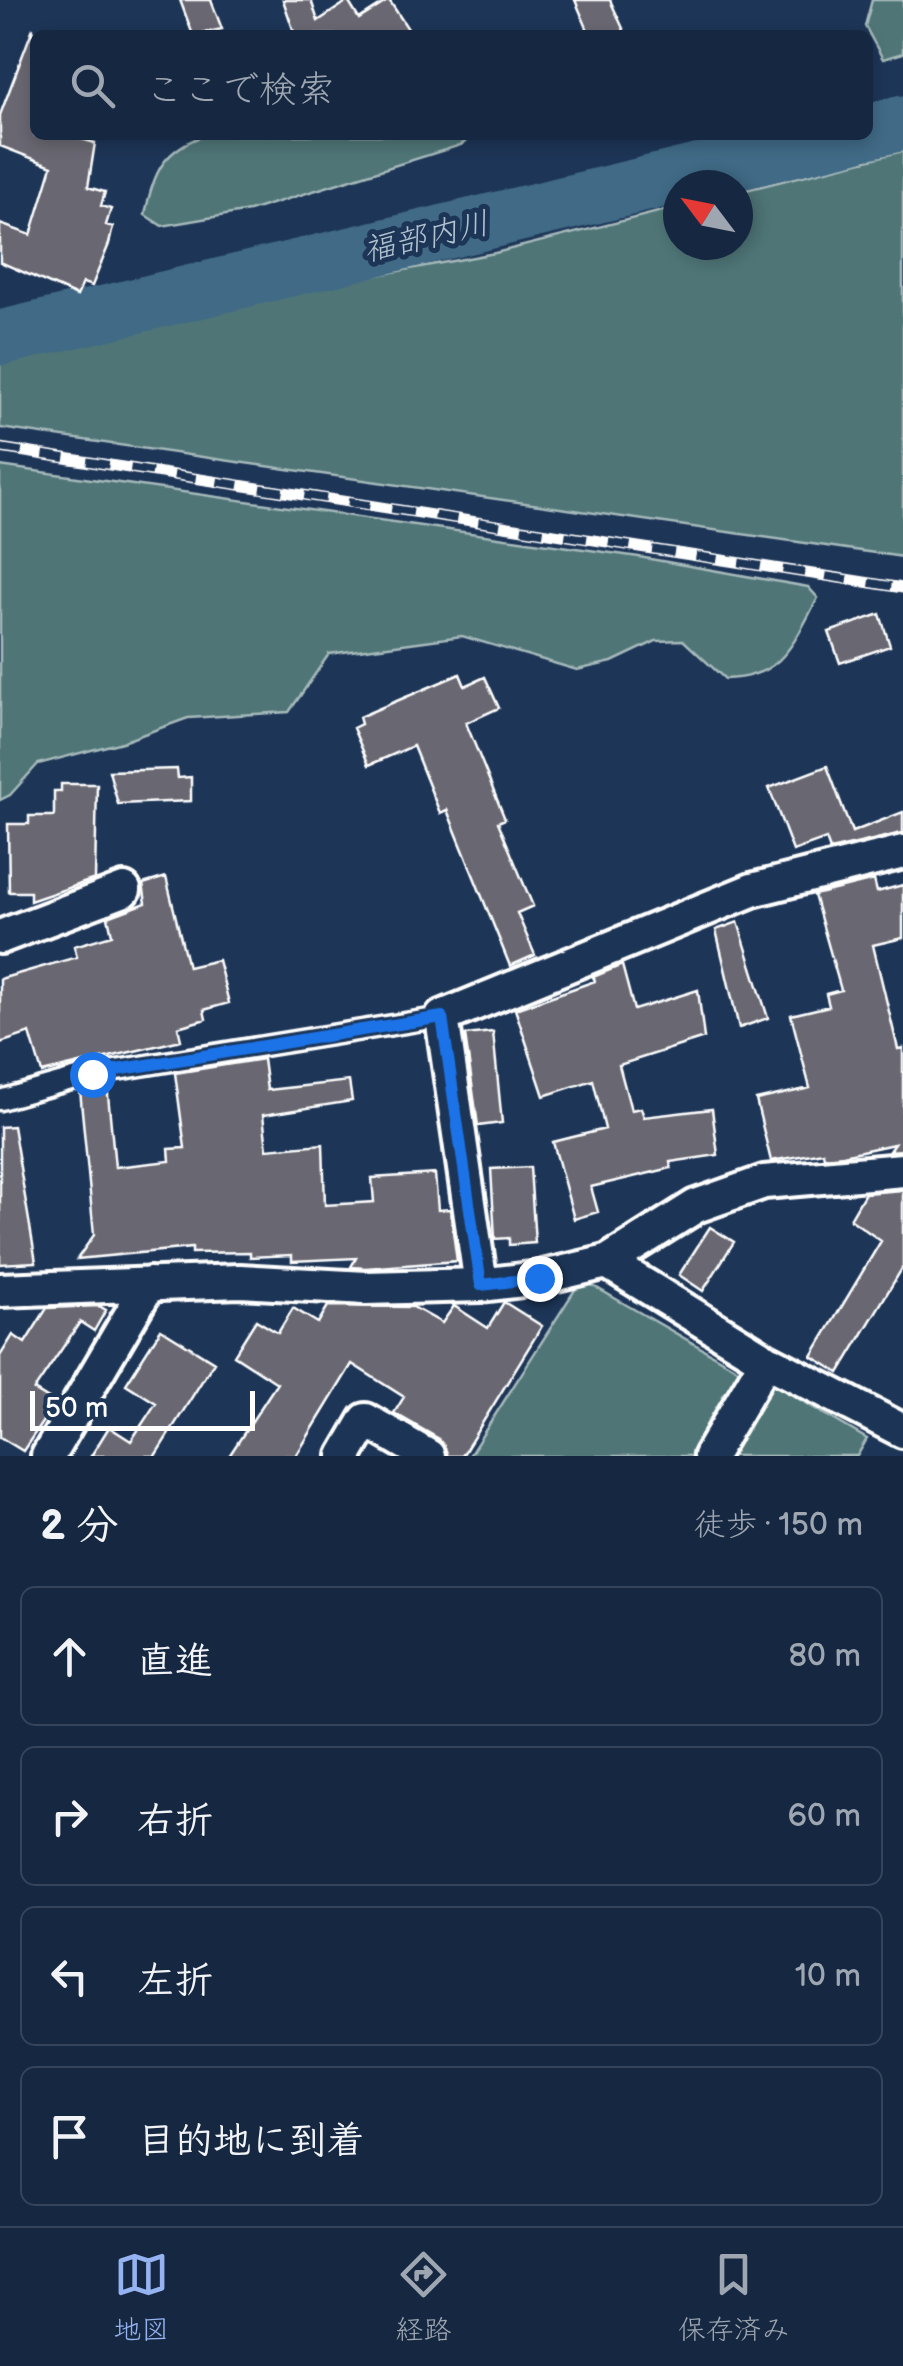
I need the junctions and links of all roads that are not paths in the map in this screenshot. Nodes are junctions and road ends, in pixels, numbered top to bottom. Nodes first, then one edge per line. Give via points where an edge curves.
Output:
1 (903, 852) edge
2 (124, 890) dead end
3 (0, 936) edge
4 (442, 1017) junction
5 (0, 1100) edge
6 (903, 1170) edge
7 (608, 1262) junction
8 (148, 1284) junction
9 (481, 1285) junction
10 (0, 1290) edge
11 (766, 1360) junction
12 (903, 1431) edge
13 (48, 1456) edge
14 (345, 1456) edge
15 (428, 1456) edge
16 (710, 1456) edge

1 - 4 street via 752,890
2 - 3 street
4 - 5 lane via 92,1074
4 - 9 street
6 - 7 street via 764,1182 696,1206
7 - 9 street
7 - 11 street
8 - 9 street
8 - 10 street
8 - 13 street
11 - 12 street
11 - 16 street
14 - 15 street via 366,1420

